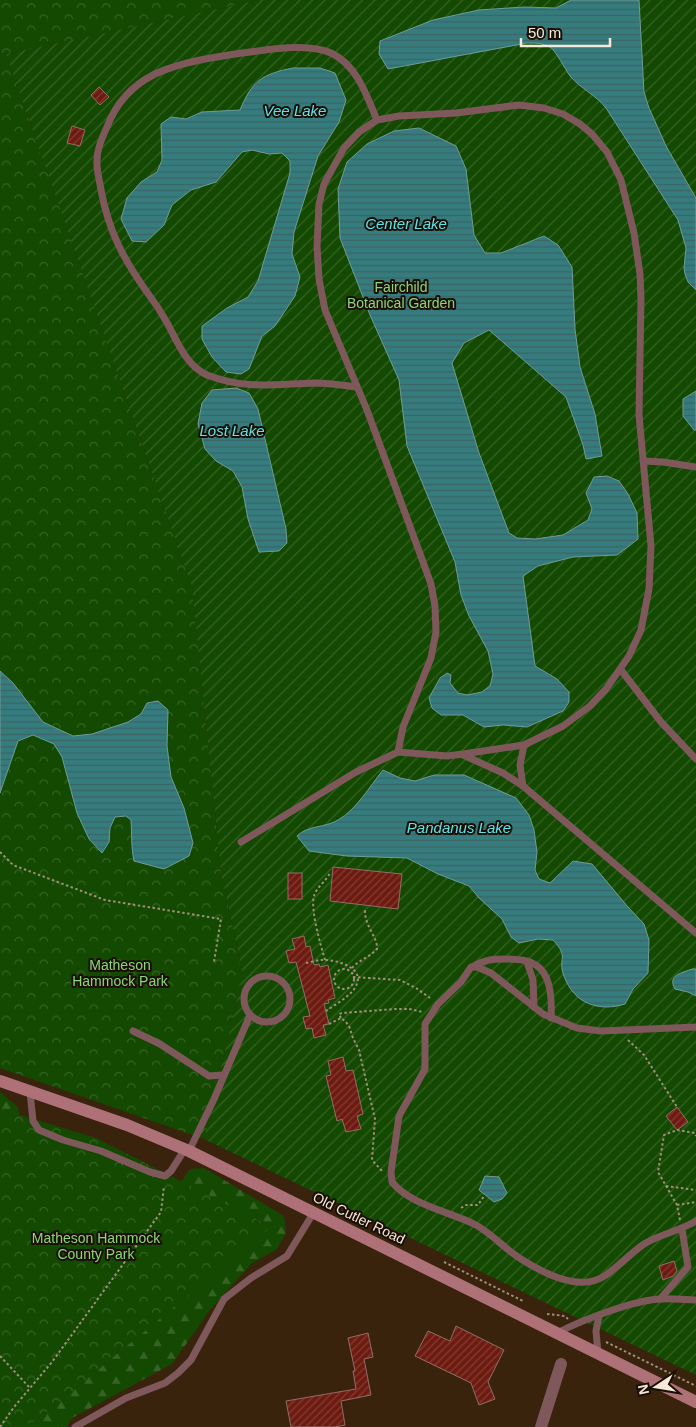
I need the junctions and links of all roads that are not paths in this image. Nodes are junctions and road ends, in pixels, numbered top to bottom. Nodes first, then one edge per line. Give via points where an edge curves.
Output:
1 (377, 120) junction
2 (356, 386) junction
3 (644, 461) junction
4 (696, 467) edge
5 (621, 670) junction
6 (524, 745) junction
7 (398, 752) junction
8 (463, 754) junction
9 (696, 759) edge
10 (523, 786) junction
11 (241, 842) dead end
12 (696, 933) edge
13 (528, 962) junction
14 (471, 967) junction
15 (534, 1008) junction
16 (250, 1015) junction
17 (551, 1018) junction
18 (696, 1027) edge
19 (133, 1031) dead end
20 (223, 1075) junction
21 (0, 1081) edge
22 (30, 1092) junction
23 (187, 1150) junction
24 (314, 1212) junction
25 (696, 1221) edge
26 (682, 1229) junction
27 (660, 1298) junction
28 (696, 1300) edge
29 (600, 1316) junction
30 (557, 1333) junction
31 (598, 1353) junction
32 (561, 1364) dead end
33 (696, 1402) edge
34 (75, 1427) edge
35 (541, 1427) edge

1 - 2 lane via 353,138 339,157 323,188 318,213 318,270 324,305
1 - 2 lane via 354,72 335,55 310,48 235,54 163,71 142,82 114,110 102,138 96,165 108,222 126,260 194,366 204,374 252,386
1 - 3 lane via 534,106 568,117 604,147 625,191 638,254 641,299 638,409
2 - 7 lane via 431,584 436,613 431,658 405,721
3 - 4 lane
3 - 5 lane via 651,533 650,589 641,630
5 - 6 lane via 590,706 563,726
5 - 9 lane via 661,722
6 - 8 lane
6 - 10 lane via 520,765
7 - 8 lane
7 - 11 lane via 356,772
8 - 10 lane
10 - 12 lane
13 - 14 lane via 493,959
13 - 15 lane via 533,980
13 - 17 lane via 541,970 552,993
14 - 15 lane via 491,973
14 - 26 lane via 461,982 438,1004 424,1027 425,1067 398,1119 391,1176 394,1184 442,1213 480,1227 531,1265 580,1282 603,1277 648,1242
15 - 17 lane
16 - 16 lane via 264,1022 274,1021 283,1015 290,997 280,980 264,976 250,982 244,1002
16 - 20 lane
17 - 18 lane via 587,1030
19 - 20 lane via 160,1044 208,1076
20 - 23 lane
21 - 22 main road, Old Cutler Road
22 - 23 main road, Old Cutler Road via 127,1125
22 - 23 lane via 33,1121 39,1130 150,1172 165,1176
23 - 24 main road, Old Cutler Road
24 - 30 main road, Old Cutler Road
24 - 34 lane via 287,1256 224,1299 191,1360 178,1373 165,1383 126,1398
25 - 26 lane
26 - 27 lane via 688,1267
27 - 28 lane
27 - 29 lane
29 - 30 lane
29 - 31 lane via 596,1331
30 - 31 main road, Old Cutler Road
31 - 33 main road, Old Cutler Road
32 - 35 street

